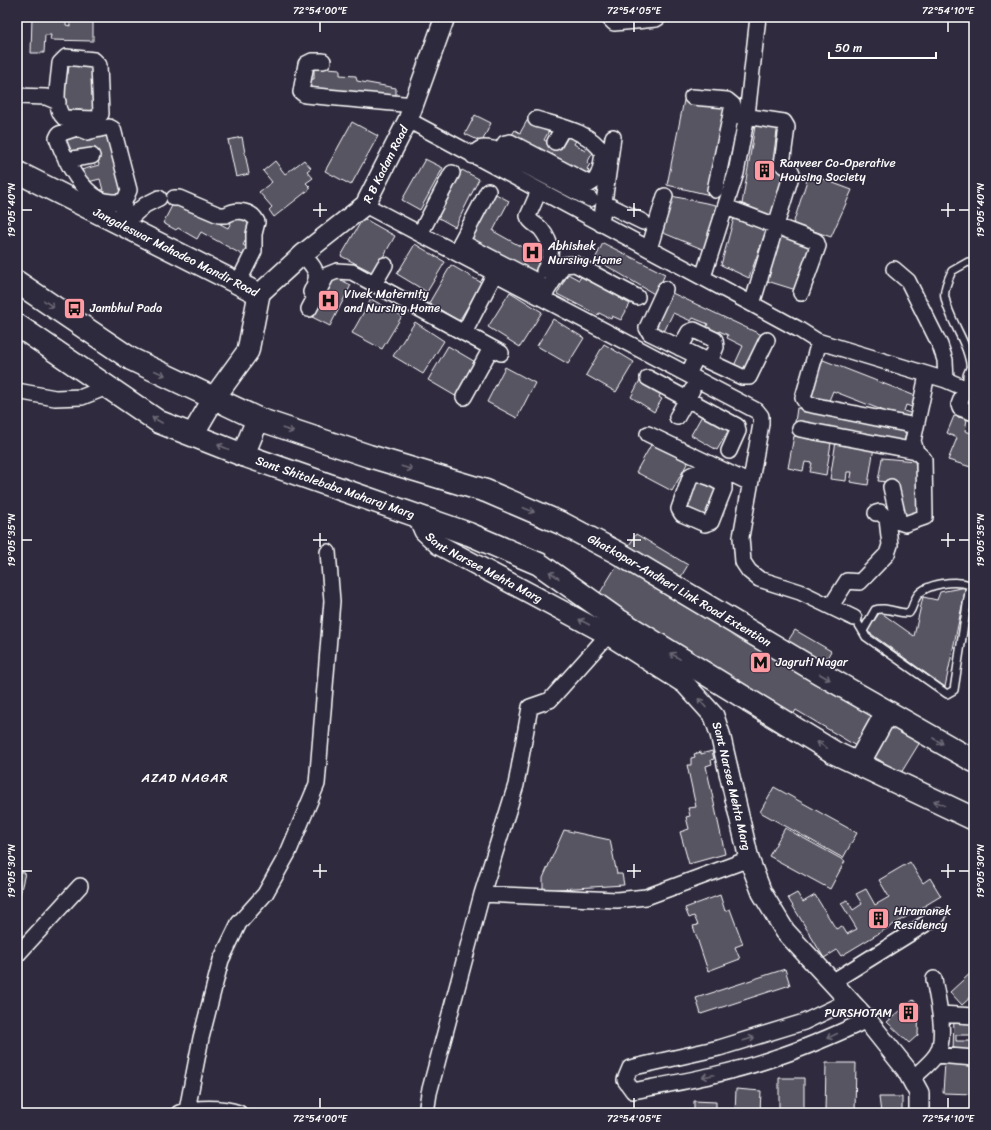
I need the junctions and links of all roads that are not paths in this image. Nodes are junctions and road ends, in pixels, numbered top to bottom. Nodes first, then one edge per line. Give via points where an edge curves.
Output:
1 (446, 17) edge
2 (608, 17) edge
3 (659, 17) edge
4 (758, 17) edge
5 (323, 61) dead end
6 (17, 96) edge
7 (692, 97) dead end
8 (58, 102) junction
9 (411, 112) junction
10 (731, 114) junction
11 (747, 116) junction
12 (536, 119) dead end
13 (563, 128) junction
14 (614, 137) dead end
15 (555, 142) dead end
16 (725, 143) junction
17 (741, 146) junction
18 (501, 153) junction
19 (92, 156) dead end
20 (473, 156) junction
21 (66, 160) junction
22 (719, 170) junction
23 (17, 172) edge
24 (452, 172) dead end
25 (736, 173) junction
26 (715, 190) dead end
27 (488, 191) dead end
28 (539, 191) junction
29 (665, 196) dead end
30 (159, 198) dead end
31 (174, 198) dead end
32 (597, 201) junction
33 (124, 202) junction
34 (365, 205) junction
35 (726, 206) junction
36 (643, 222) dead end
37 (601, 224) junction
38 (122, 225) junction
39 (775, 227) junction
40 (420, 234) junction
41 (459, 247) junction
42 (648, 249) junction
43 (303, 254) junction
44 (974, 263) edge
45 (385, 265) dead end
46 (894, 269) dead end
47 (496, 273) junction
48 (703, 277) junction
49 (320, 278) junction
50 (17, 282) edge
51 (238, 283) junction
52 (374, 284) junction
53 (666, 289) dead end
54 (801, 293) dead end
55 (259, 294) junction
56 (310, 294) dead end
57 (543, 297) junction
58 (636, 297) dead end
59 (752, 304) junction
60 (309, 309) dead end
61 (17, 325) edge
62 (464, 333) junction
63 (767, 340) dead end
64 (819, 342) junction
65 (680, 348) junction
66 (703, 359) junction
67 (927, 375) junction
68 (693, 376) junction
69 (648, 378) dead end
70 (946, 380) junction
71 (971, 383) edge
72 (107, 387) junction
73 (17, 391) edge
74 (464, 397) dead end
75 (214, 398) junction
76 (688, 398) junction
77 (974, 413) edge
78 (677, 418) dead end
79 (258, 419) junction
80 (916, 426) junction
81 (800, 429) dead end
82 (193, 434) junction
83 (648, 434) dead end
84 (729, 451) dead end
85 (916, 451) junction
86 (243, 455) junction
87 (750, 483) junction
88 (891, 487) dead end
89 (876, 513) dead end
90 (418, 517) junction
91 (328, 552) dead end
92 (831, 606) junction
93 (854, 618) joint
94 (863, 632) junction
95 (608, 635) junction
96 (887, 712) junction
97 (974, 760) edge
98 (858, 764) junction
99 (974, 819) edge
100 (749, 859) junction
101 (80, 886) dead end
102 (482, 894) junction
103 (938, 916) dead end
104 (17, 955) edge
105 (934, 979) dead end
106 (832, 982) junction
107 (848, 1000) junction
108 (940, 1014) junction
109 (974, 1016) edge
110 (867, 1020) junction
111 (937, 1055) junction
112 (974, 1058) edge
113 (912, 1079) junction
114 (183, 1112) edge
115 (239, 1113) edge
116 (426, 1113) edge
117 (918, 1113) edge

1 - 9 street, R B Kadam Road
2 - 3 street via 614,23
4 - 11 street
5 - 9 street via 306,64 301,92 305,95
6 - 8 street via 46,97
7 - 10 street via 727,100 733,104
8 - 8 street via 59,114 64,118 96,119 101,114 99,65 94,60 66,58 60,63
9 - 20 street
9 - 34 street, R B Kadam Road
10 - 11 street
10 - 16 street
11 - 17 street
11 - 39 street via 784,122 787,127 782,164 792,173
12 - 13 street
13 - 15 street
13 - 18 street via 581,134 600,147 603,153 600,172 590,184 510,142 505,143
14 - 32 street
16 - 17 street
16 - 22 street
17 - 25 street
18 - 20 street via 483,147
18 - 32 street
19 - 21 street
20 - 28 street
21 - 33 street via 85,186 99,199 106,202
21 - 33 street via 57,138 59,134 78,128 86,132 109,127 112,129 129,190
22 - 25 street
22 - 26 street
23 - 38 main road, Jangaleswar Mahadeo Mandir Road
24 - 40 street
25 - 35 street
27 - 41 street
28 - 37 street
28 - 41 street via 528,216 551,247 550,259 541,276
29 - 42 street
30 - 38 street via 145,205
31 - 51 street via 219,215 238,210 255,218 257,222 254,251
32 - 36 street
32 - 37 street
33 - 38 street
34 - 40 street
34 - 43 street, R B Kadam Road
35 - 39 street
35 - 48 street
37 - 42 street
38 - 51 main road, Jangaleswar Mahadeo Mandir Road
39 - 54 street via 816,241 818,246
39 - 59 street
40 - 41 street
41 - 47 street
42 - 48 street
43 - 49 street
43 - 55 street, R B Kadam Road
44 - 71 lane via 968,262 952,270 944,297 971,363
45 - 52 street
46 - 70 street via 908,281 940,345 945,360
47 - 57 street
47 - 62 street
48 - 59 street
49 - 52 street via 337,271 352,272
49 - 56 street
49 - 60 street
50 -> 75 main road via 131,359
51 - 55 main road, Jangaleswar Mahadeo Mandir Road
52 - 62 street
53 - 65 street via 647,328 650,333
55 - 75 main road, Jangaleswar Mahadeo Mandir Road via 248,351
57 - 58 street via 563,265 568,264 575,264
57 - 68 street
59 - 64 street
61 - 72 main road, Sant Shitolebaba Maharaj Marg
62 - 74 street via 496,350
63 - 66 street via 749,377 742,377
64 - 67 street
64 - 80 street via 803,398 807,404
65 - 66 street
65 - 66 street via 689,332 694,330 715,340 716,347
66 - 68 street
67 - 70 street
67 - 80 street
68 - 76 street
68 - 87 street via 757,411 761,416
69 - 76 street
70 - 71 street
71 - 77 street via 959,405 960,408
72 - 73 street via 82,398 55,398
82 -> 72 main road, Sant Shitolebaba Maharaj Marg via 159,422
75 - 79 main road
75 - 82 main road, Jangaleswar Mahadeo Mandir Road
76 - 78 street
76 - 84 street via 737,426 738,431
79 - 86 main road
79 -> 96 main road, Ghatkopar-Andheri Link Road Extention via 486,491 563,524 618,553
80 - 85 street via 913,441
81 - 85 street
86 -> 82 main road, Sant Shitolebaba Maharaj Marg
83 - 87 street via 713,472
85 - 88 street via 924,459 925,517 905,524 899,522
86 - 90 main road, Sant Shitolebaba Maharaj Marg
87 - 92 street via 741,550 749,571 759,579 800,592
89 - 92 street via 880,512 887,518 890,545 888,554 860,582 847,581
95 -> 90 street, Sant Narsee Mehta Marg via 438,545 424,531
98 -> 90 main road, Sant Shitolebaba Maharaj Marg via 656,644 539,564 469,534
91 - 114 street via 332,601 317,784 284,860 265,894 239,924 221,960
92 - 93 street
93 - 94 lane
94 - 94 lane via 875,610 881,608 902,614 909,613 914,608 916,597 926,588 960,582 970,585 954,690 947,694 866,637
100 -> 95 street, Sant Narsee Mehta Marg via 714,716 685,684
95 - 102 street via 550,700 530,707 516,785
96 -> 97 main road, Ghatkopar-Andheri Link Road Extention
96 - 98 main road
99 -> 98 main road, Sant Shitolebaba Maharaj Marg
100 - 102 street via 646,897 617,900
100 - 106 street, Sant Narsee Mehta Marg via 762,893 785,931
101 - 104 street
102 - 116 street
103 - 106 street
105 - 108 street
106 - 107 street, Sant Narsee Mehta Marg
107 - 110 street, Sant Narsee Mehta Marg
110 -> 107 street via 773,1059 728,1071 633,1091 626,1080 630,1068 719,1048 804,1022
108 - 109 street
108 - 111 street via 941,1039
110 - 113 street, Sant Narsee Mehta Marg
111 - 112 street
111 - 113 street
113 - 117 street, Sant Narsee Mehta Marg via 919,1093
114 - 115 street via 211,1109

